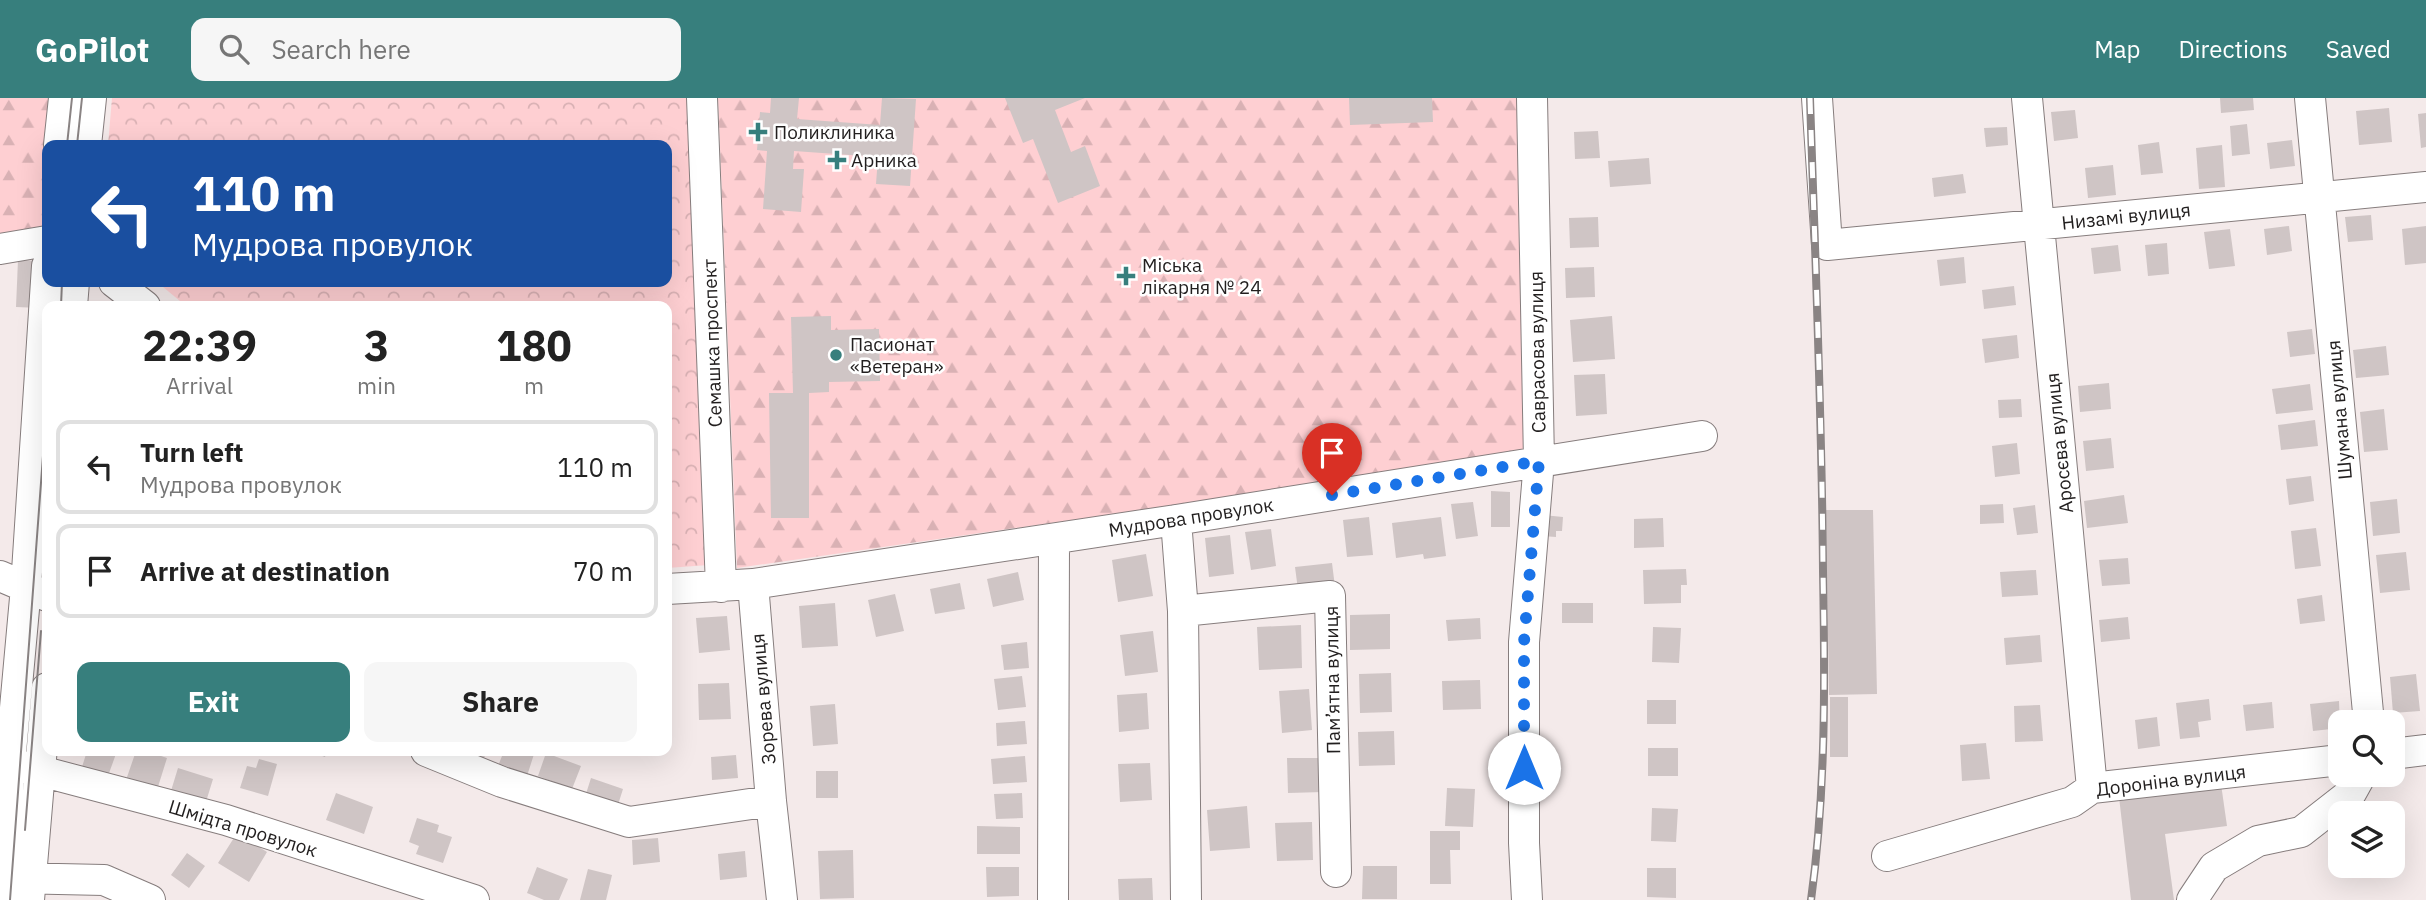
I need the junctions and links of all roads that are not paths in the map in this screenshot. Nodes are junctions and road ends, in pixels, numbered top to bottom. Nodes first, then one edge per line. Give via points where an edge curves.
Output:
1 (64, 98) edge
2 (91, 98) edge
3 (702, 98) edge
4 (1532, 98) edge
5 (1817, 98) edge
6 (2027, 98) edge
7 (2310, 98) edge
8 (60, 140) edge
9 (87, 140) edge
10 (2426, 187) edge
11 (2319, 197) junction
12 (2038, 224) junction
13 (42, 242) edge
14 (0, 249) edge
15 (120, 287) edge
16 (139, 301) edge
17 (42, 335) edge
18 (1702, 436) dead end
19 (1539, 461) junction
20 (1176, 520) junction
21 (1054, 539) junction
22 (753, 584) junction
23 (24, 586) edge
24 (721, 587) junction
25 (672, 589) edge
26 (1183, 611) junction
27 (2368, 710) edge
28 (2426, 750) edge
29 (2405, 752) edge
30 (42, 756) edge
31 (438, 756) edge
32 (2328, 761) edge
33 (10, 763) junction
34 (41, 772) junction
35 (2354, 787) edge
36 (2092, 788) junction
37 (771, 801) junction
38 (1887, 856) dead end
39 (1336, 872) dead end
40 (16, 889) edge
41 (150, 900) edge
42 (474, 900) edge
43 (782, 900) edge
44 (1053, 900) edge
45 (1186, 900) edge
46 (1527, 900) edge
47 (2192, 900) edge

1 - 8 street
2 - 9 street
3 - 24 street, Семашка проспект
4 - 19 street, Саврасова вулиця
5 - 12 street, Низамі вулиця via 1826,244
6 - 12 street, Аросєва вулиця
7 - 11 street, Шумана вулиця
10 - 11 street, Низамі вулиця
11 - 12 street, Низамі вулиця
11 - 27 street, Шумана вулиця
12 - 36 street, Аросєва вулиця
13 - 14 street
15 - 16 street
17 - 23 street
18 - 19 street, Мудрова провулок
19 - 20 street, Мудрова провулок
19 - 46 street, Саврасова вулиця via 1524,642
20 - 21 street, Мудрова провулок
20 - 26 street
21 - 22 street, Мудрова провулок
21 - 44 street
22 - 24 street
22 - 37 street, Зорева вулиця
23 - 33 street
24 - 25 street
26 - 39 street, Пам’ятна вулиця via 1331,596
26 - 45 street
28 - 29 street
30 - 34 street
31 - 37 street via 502,782 629,822
32 - 36 street, Дороніна вулиця
33 - 34 street, Шмідта провулок
33 - 40 street
34 - 40 street
34 - 42 street, Шмідта провулок via 226,820
35 - 47 street via 2301,832 2258,841 2214,867
36 - 38 street, Дороніна вулиця via 2072,802
37 - 43 street, Зорева вулиця
40 - 41 street via 104,880

